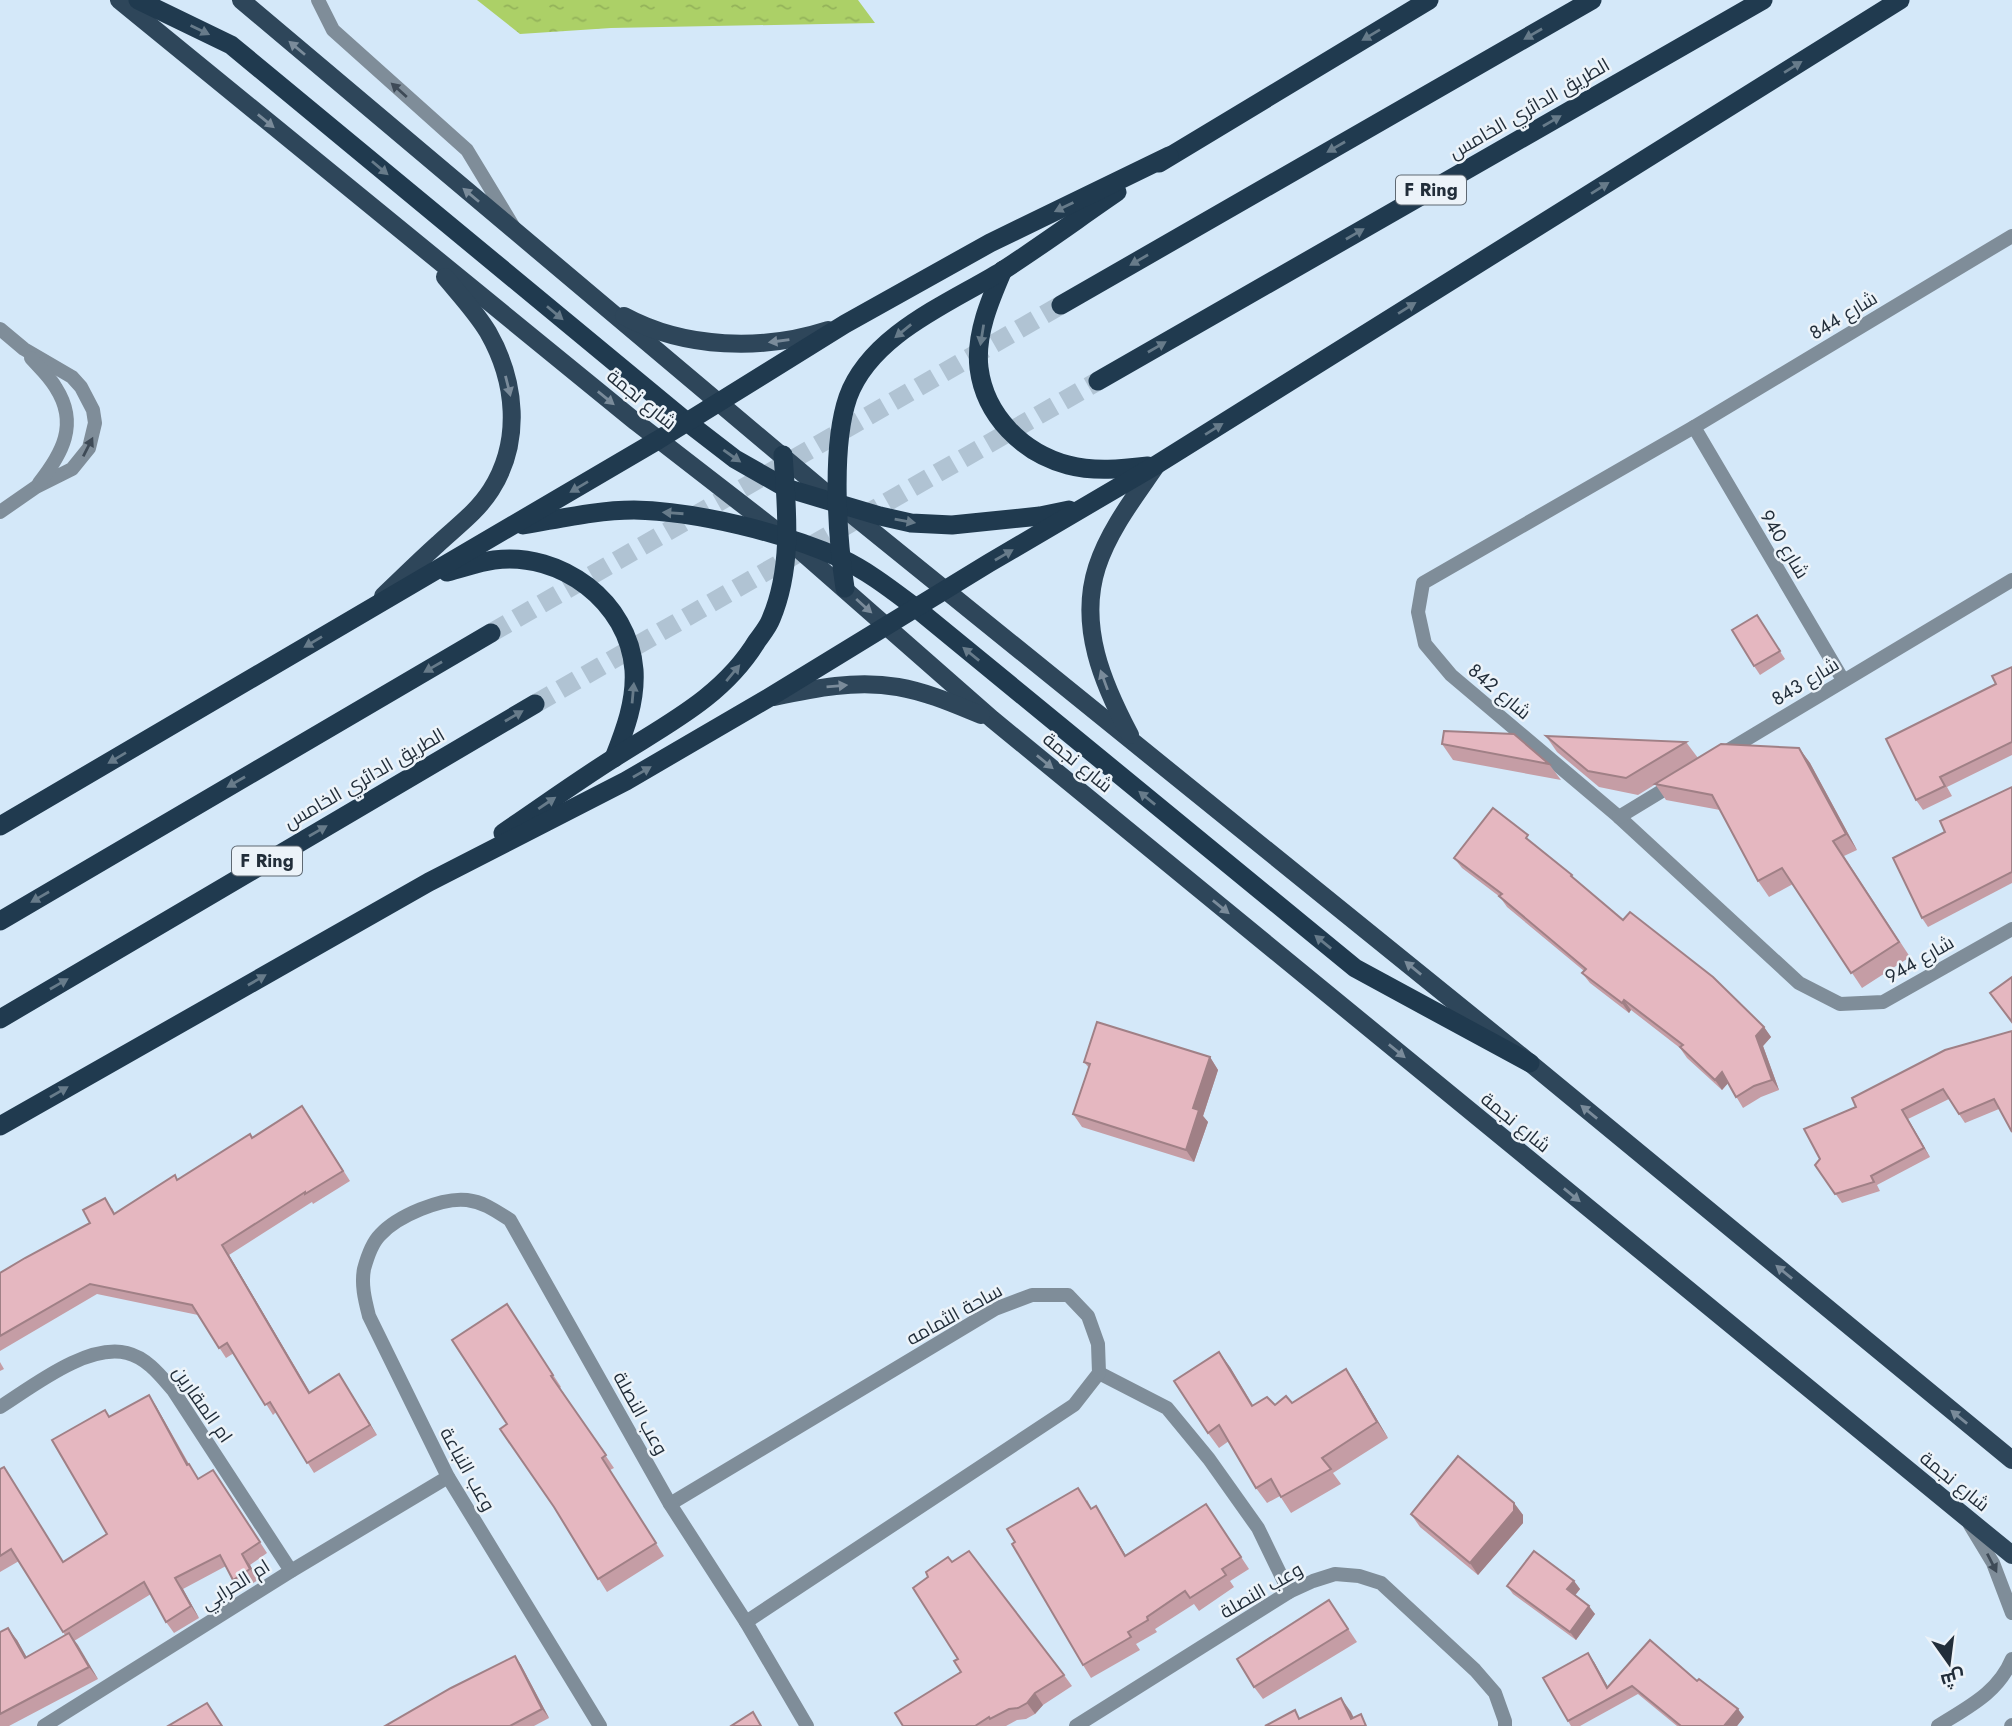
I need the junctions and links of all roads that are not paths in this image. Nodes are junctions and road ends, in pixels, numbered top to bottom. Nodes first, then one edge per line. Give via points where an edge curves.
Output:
1 (119, 0) edge
2 (138, 0) edge
3 (241, 0) edge
4 (318, 0) edge
5 (1429, 0) edge
6 (1592, 0) edge
7 (1763, 0) edge
8 (1900, 0) edge
9 (1169, 156) junction
10 (519, 236) junction
11 (2012, 236) edge
12 (420, 247) junction
13 (1003, 270) junction
14 (598, 302) junction
15 (1061, 305) tunnel mouth
16 (845, 324) junction
17 (0, 330) edge
18 (24, 349) junction
19 (1098, 381) tunnel mouth
20 (720, 402) junction
21 (687, 422) junction
22 (1694, 427) junction
23 (658, 440) junction
24 (783, 455) junction
25 (1156, 465) junction
26 (36, 487) junction
27 (786, 488) junction
28 (839, 504) junction
29 (1087, 506) junction
30 (0, 512) edge
31 (510, 528) junction
32 (787, 539) junction
33 (840, 558) junction
34 (426, 577) junction
35 (2012, 580) edge
36 (845, 588) junction
37 (946, 590) junction
38 (372, 607) junction
39 (916, 608) junction
40 (887, 626) junction
41 (491, 633) tunnel mouth
42 (1843, 680) junction
43 (770, 697) junction
44 (535, 704) tunnel mouth
45 (992, 719) junction
46 (1133, 742) junction
47 (614, 758) junction
48 (1713, 759) edge
49 (1689, 774) edge
50 (1619, 817) junction
51 (0, 826) edge
52 (429, 882) junction
53 (0, 921) edge
54 (2012, 929) edge
55 (1840, 1004) joint
56 (0, 1019) edge
57 (1530, 1063) junction
58 (0, 1126) edge
59 (397, 1221) joint
60 (1099, 1373) junction
61 (0, 1407) edge
62 (2012, 1460) edge
63 (448, 1477) junction
64 (670, 1504) junction
65 (1965, 1517) junction
66 (2012, 1555) edge
67 (291, 1571) junction
68 (1289, 1592) junction
69 (2012, 1613) edge
70 (746, 1622) junction
71 (2012, 1659) edge
72 (44, 1726) edge
73 (600, 1726) edge
74 (807, 1726) edge
75 (1076, 1726) edge
76 (1505, 1726) edge
77 (1938, 1726) edge

1 -> 12 main road, شارع نجمة
2 -> 21 highway via 231,45
10 -> 3 main road
10 -> 4 street via 467,150 333,30
5 -> 9 highway
6 -> 15 highway
19 -> 7 highway, الطريق الدائري الخامس / F Ring
25 -> 8 highway
9 - 13 highway
9 -> 16 highway via 990,243
10 - 14 main road
11 - 22 street, شارع 844
12 -> 23 main road, شارع نجمة
12 -> 38 main road via 488,332 510,389 513,429 504,465 491,491
13 -> 25 highway via 981,335 979,368 989,402 1005,428 1033,451 1069,466 1110,470
13 -> 28 highway via 910,325 862,372 841,423
16 -> 14 main road via 773,343 699,341 630,319
14 - 20 main road
16 - 20 highway
17 - 18 street
18 - 26 street via 56,387 66,415 58,459
26 -> 18 street via 81,459 89,449 95,423 93,410 72,377
20 - 21 highway
20 - 24 main road
21 - 23 highway
21 -> 27 highway via 735,460
22 - 42 street, شارع 940
22 - 50 street, شارع 842 via 1423,583 1418,612 1425,643 1451,676
23 -> 31 highway
23 - 32 main road, شارع نجمة
24 - 27 highway
24 - 28 main road
25 - 29 highway
46 -> 25 main road via 1098,665 1091,595 1108,541
26 - 30 street
27 - 28 highway
27 - 32 highway
28 -> 29 highway via 911,523 952,525
28 - 33 highway
28 - 37 main road
37 -> 29 highway
32 -> 31 highway via 683,513 632,510
31 - 34 highway
32 - 33 highway
32 - 36 main road, شارع نجمة
47 -> 32 highway via 685,715 725,683 750,653 771,620 785,569
33 - 36 highway
33 - 39 highway
34 - 38 highway
47 -> 34 highway via 628,723 634,669 627,636 592,588 564,570 534,561 495,560
35 - 42 street, شارع 843
36 -> 40 main road, شارع نجمة
37 - 39 highway
37 - 46 main road
38 -> 51 highway
39 - 40 highway
57 -> 39 highway via 1355,968
40 - 43 highway
40 - 45 main road, شارع نجمة
41 -> 53 highway
42 - 48 street, شارع 843
43 -> 45 main road via 838,685 899,687
52 -> 43 highway via 626,781
56 -> 44 highway, الطريق الدائري الخامس / F Ring
45 -> 65 main road, شارع نجمة
57 -> 46 main road
52 -> 47 highway
49 - 50 street
50 - 55 street, شارع 842 via 1799,983
58 -> 52 highway
54 - 55 street, شارع 944 via 1884,1002
62 -> 57 main road
59 - 63 street, وعب النباعة via 369,1252 363,1291 369,1316
59 - 64 street, وعب النصلة via 453,1199 488,1206 510,1220
60 - 64 street, ساحة الثمامه via 1098,1344 1088,1316 1068,1295 1032,1295 995,1308
60 - 68 street via 1167,1408 1258,1528
60 - 70 street via 1074,1405
61 - 67 street, ام المقارين via 67,1366 96,1354 127,1353 150,1364 173,1390
63 - 67 street, ام الحرابي
63 - 73 street, وعب النباعة
64 - 70 street, وعب النصلة
65 - 66 main road, شارع نجمة
65 -> 69 street via 1993,1563
67 - 72 street, ام الحرابي
68 - 75 street, وعب النصلة
68 - 76 street, وعب النصلة via 1335,1574 1381,1583 1495,1693
70 - 74 street, وعب النصلة
71 - 77 street via 1988,1695

